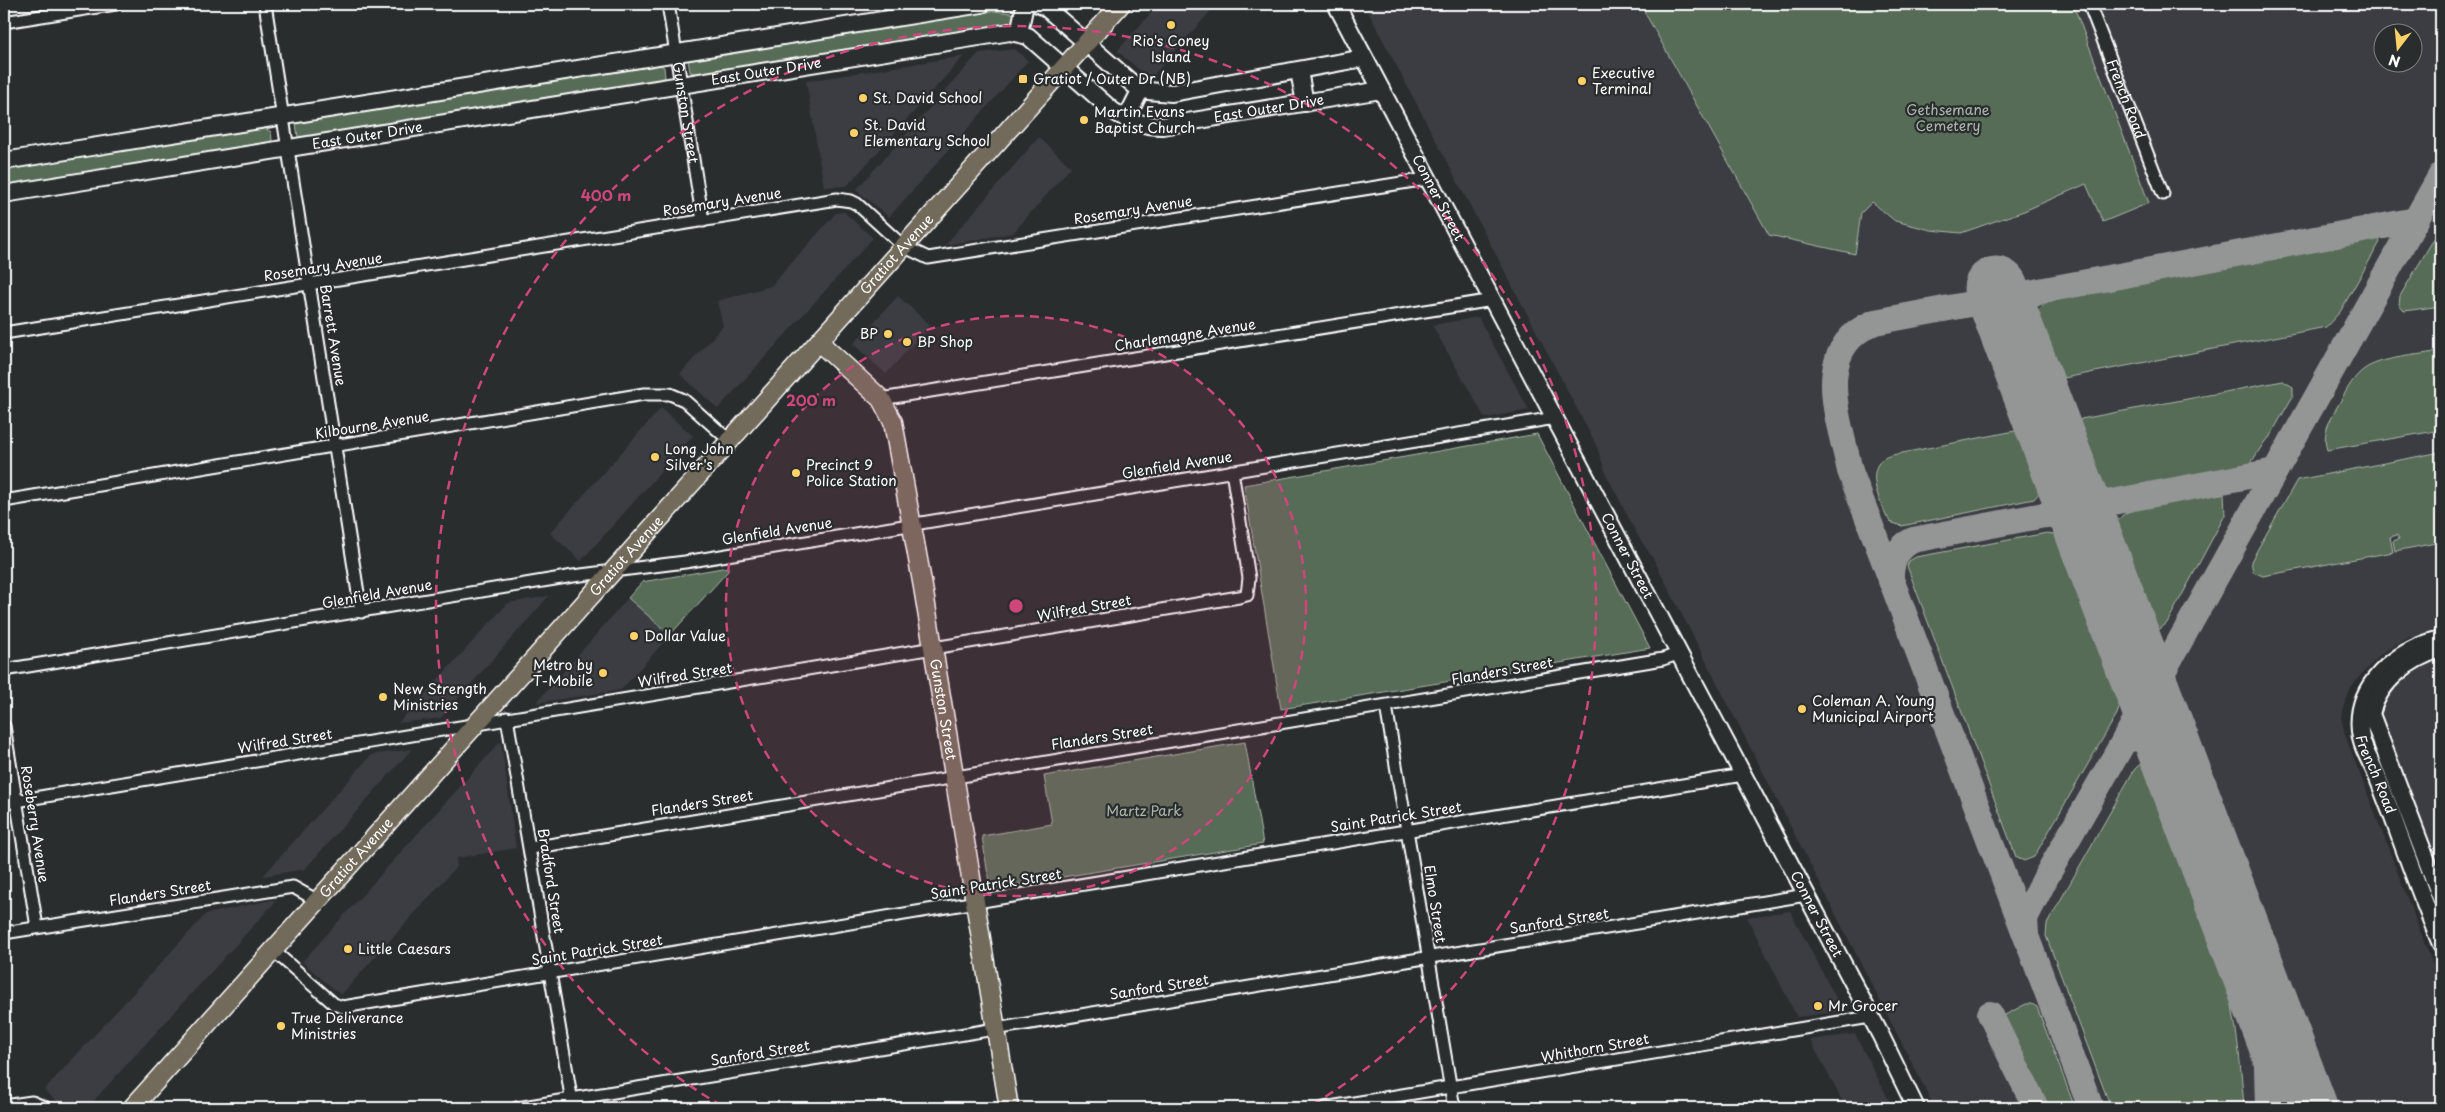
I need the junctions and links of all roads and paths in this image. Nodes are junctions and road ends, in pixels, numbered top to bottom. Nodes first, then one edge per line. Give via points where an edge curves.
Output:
1 (116, 4) edge
2 (265, 4) edge
3 (668, 4) edge
4 (982, 4) edge
5 (1025, 4) edge
6 (1038, 4) edge
7 (1121, 4) edge
8 (1336, 4) edge
9 (2089, 4) edge
10 (4, 22) edge
11 (1019, 33) junction
12 (1087, 43) junction
13 (677, 53) junction
14 (1364, 58) junction
15 (1066, 67) junction
16 (1299, 71) junction
17 (682, 83) junction
18 (1141, 89) junction
19 (1381, 90) junction
20 (1305, 103) junction
21 (283, 115) junction
22 (1126, 119) junction
23 (288, 148) junction
24 (4, 160) edge
25 (1427, 179) junction
26 (4, 194) edge
27 (2163, 194) dead end
28 (703, 221) junction
29 (904, 246) junction
30 (309, 284) junction
31 (1493, 300) junction
32 (4, 333) edge
33 (819, 342) junction
34 (881, 399) junction
35 (1555, 418) junction
36 (730, 441) junction
37 (335, 446) junction
38 (1232, 472) junction
39 (4, 502) edge
40 (912, 524) junction
41 (615, 570) junction
42 (361, 612) junction
43 (2441, 639) edge
44 (2441, 649) edge
45 (933, 650) junction
46 (1678, 654) junction
47 (4, 670) edge
48 (1386, 706) junction
49 (507, 718) junction
50 (477, 724) junction
51 (4, 726) edge
52 (1743, 775) junction
53 (954, 776) junction
54 (16, 801) junction
55 (4, 803) edge
56 (1407, 831) junction
57 (531, 848) junction
58 (1806, 895) junction
59 (2441, 898) edge
60 (318, 901) junction
61 (975, 902) junction
62 (37, 927) junction
63 (4, 933) edge
64 (2441, 944) edge
65 (274, 951) junction
66 (1428, 958) junction
67 (550, 973) junction
68 (1870, 1017) junction
69 (996, 1029) junction
70 (1450, 1088) junction
71 (572, 1104) edge
72 (4, 1106) edge
73 (46, 1108) edge
74 (132, 1108) edge
75 (517, 1108) edge
76 (1009, 1108) edge
77 (1324, 1108) edge
78 (1454, 1108) edge
79 (1916, 1108) edge

1 - 10 street
2 - 21 street, Barrett Avenue
3 - 13 street, Gunston Street
4 - 13 street
5 - 11 street
6 - 12 street
7 - 12 main road, Gratiot Avenue
8 - 14 street, Conner Street
9 - 27 street, French Road
11 - 15 street, East Outer Drive via 1036,42
11 - 17 street, East Outer Drive
12 - 15 main road, Gratiot Avenue
12 - 18 street
13 - 17 street, Gunston Street
13 - 21 street
14 - 16 street
14 - 19 street, Conner Street
15 - 22 street, East Outer Drive
15 - 29 main road, Gratiot Avenue
16 - 18 street via 1172,93
16 - 20 street
17 - 23 street, East Outer Drive
17 - 28 street, Gunston Street
18 - 22 street
19 - 20 street, East Outer Drive
19 - 25 street, Conner Street
20 - 22 street, East Outer Drive via 1163,126 1143,125
21 - 23 street, Barrett Avenue
21 - 24 street
23 - 26 street, East Outer Drive
23 - 30 street, Barrett Avenue
25 - 29 street, Rosemary Avenue via 928,258
25 - 31 street, Conner Street
28 - 29 street, Rosemary Avenue via 842,199 857,204
28 - 30 street, Rosemary Avenue
29 - 33 main road, Gratiot Avenue
30 - 32 street, Rosemary Avenue
30 - 37 street, Barrett Avenue
31 - 34 street, Charlemagne Avenue
31 - 35 street, Conner Street
33 - 34 main road, Gunston Street
33 - 36 main road, Gratiot Avenue
34 - 40 main road, Gunston Street via 893,422
35 - 38 street, Glenfield Avenue
35 - 46 street, Conner Street
36 - 37 street, Kilbourne Avenue via 684,400 663,393
36 - 41 main road, Gratiot Avenue
37 - 39 street, Kilbourne Avenue
37 - 42 street, Barrett Avenue
38 - 40 street, Glenfield Avenue
38 - 45 street, Wilfred Street via 1250,578 1247,594
40 - 41 street, Glenfield Avenue via 685,562
40 - 45 main road, Gunston Street
41 - 42 street, Glenfield Avenue
41 - 50 main road, Gratiot Avenue
42 - 47 street, Glenfield Avenue
43 - 64 street, French Road via 2406,651 2383,669 2365,698 2360,713 2360,727 2369,762
44 - 59 street via 2426,654 2395,675 2377,696 2371,714
45 - 49 street, Wilfred Street
45 - 53 main road, Gunston Street
46 - 48 street, Flanders Street
46 - 52 street, Conner Street
48 - 53 street, Flanders Street
48 - 56 street, Elmo Street
49 - 50 street, Wilfred Street
49 - 57 street, Bradford Street
50 - 54 street, Wilfred Street
50 - 60 main road, Gratiot Avenue
51 - 54 street, Roseberry Avenue
52 - 56 street, Saint Patrick Street
52 - 58 street, Conner Street
53 - 57 street, Flanders Street
53 - 61 main road, Gunston Street
54 - 55 street, Wilfred Street
54 - 62 street, Roseberry Avenue
56 - 61 street, Saint Patrick Street
56 - 66 street, Elmo Street
57 - 67 street, Bradford Street
58 - 66 street, Sanford Street
58 - 68 street, Conner Street
60 - 62 street, Flanders Street via 294,887
60 - 65 main road, Gratiot Avenue
61 - 67 street, Saint Patrick Street
61 - 69 main road, Gunston Street
62 - 63 street, Flanders Street
65 - 67 street, Saint Patrick Street via 334,1004 342,1007
65 - 74 main road, Gratiot Avenue
66 - 69 street, Sanford Street
66 - 70 street, Elmo Street
67 - 71 street, Bradford Street
68 - 70 street, Whithorn Street
68 - 79 street, Conner Street
69 - 71 street, Sanford Street
69 - 76 main road, Gunston Street
70 - 77 street, Whithorn Street
70 - 78 street, Elmo Street
71 - 75 street, Sanford Street
72 - 73 street via 32,1102

